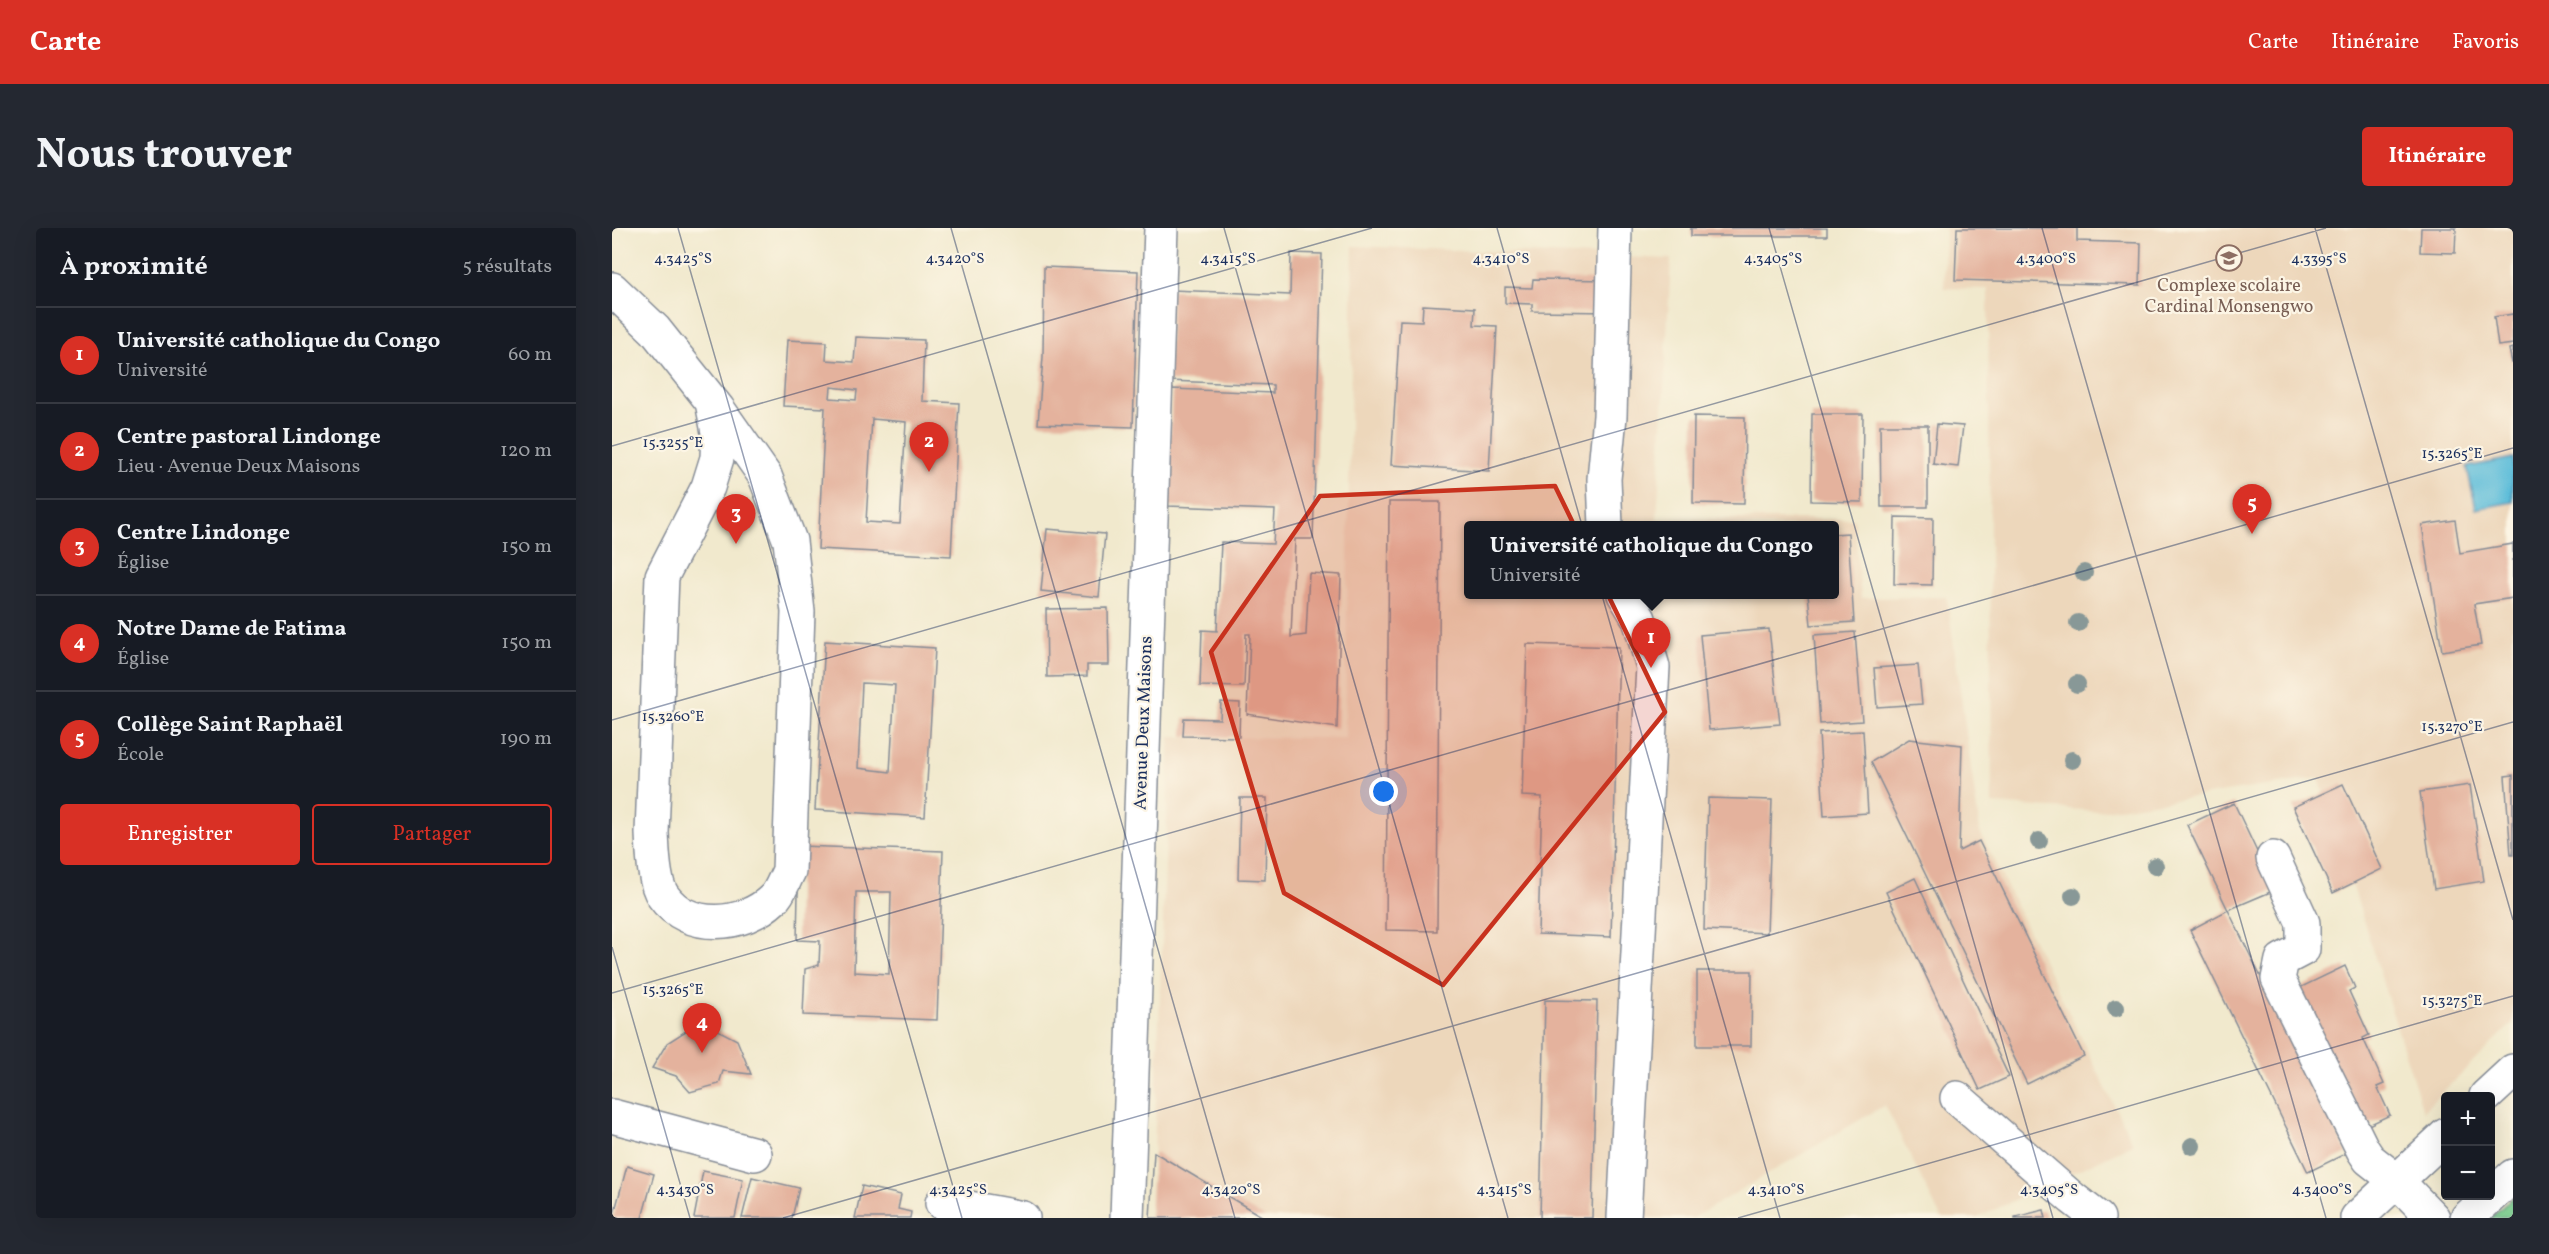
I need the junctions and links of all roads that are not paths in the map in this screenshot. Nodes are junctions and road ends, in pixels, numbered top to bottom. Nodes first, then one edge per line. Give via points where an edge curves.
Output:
1 (1161, 228) edge
2 (1615, 228) edge
3 (612, 289) edge
4 (712, 402) junction
5 (1606, 521) edge
6 (1627, 599) edge
7 (2273, 858) dead end
8 (2513, 1071) edge
9 (2490, 1092) edge
10 (1956, 1098) dead end
11 (612, 1116) edge
12 (2441, 1139) edge
13 (755, 1154) dead end
14 (2513, 1176) edge
15 (2397, 1181) junction
16 (942, 1203) dead end
17 (1023, 1218) edge
18 (1127, 1218) edge
19 (1624, 1218) edge
20 (2098, 1218) edge
21 (2357, 1218) edge
22 (2433, 1218) edge
23 (2467, 1218) edge

1 - 18 street, Avenue Deux Maisons
2 - 5 street via 1610,416 1604,479
3 - 4 street via 655,330
4 - 4 street via 765,476 790,541 798,612 789,872 775,898 753,914 706,923 684,914 663,896 654,865 652,833 662,576 714,468 718,432
6 - 19 street via 1639,619 1653,667
7 - 15 street via 2303,923 2303,949 2282,960 2278,979 2363,1150
8 - 9 street
10 - 20 street
11 - 13 street
12 - 15 street
14 - 23 street
15 - 21 street
15 - 22 street
16 - 17 street

